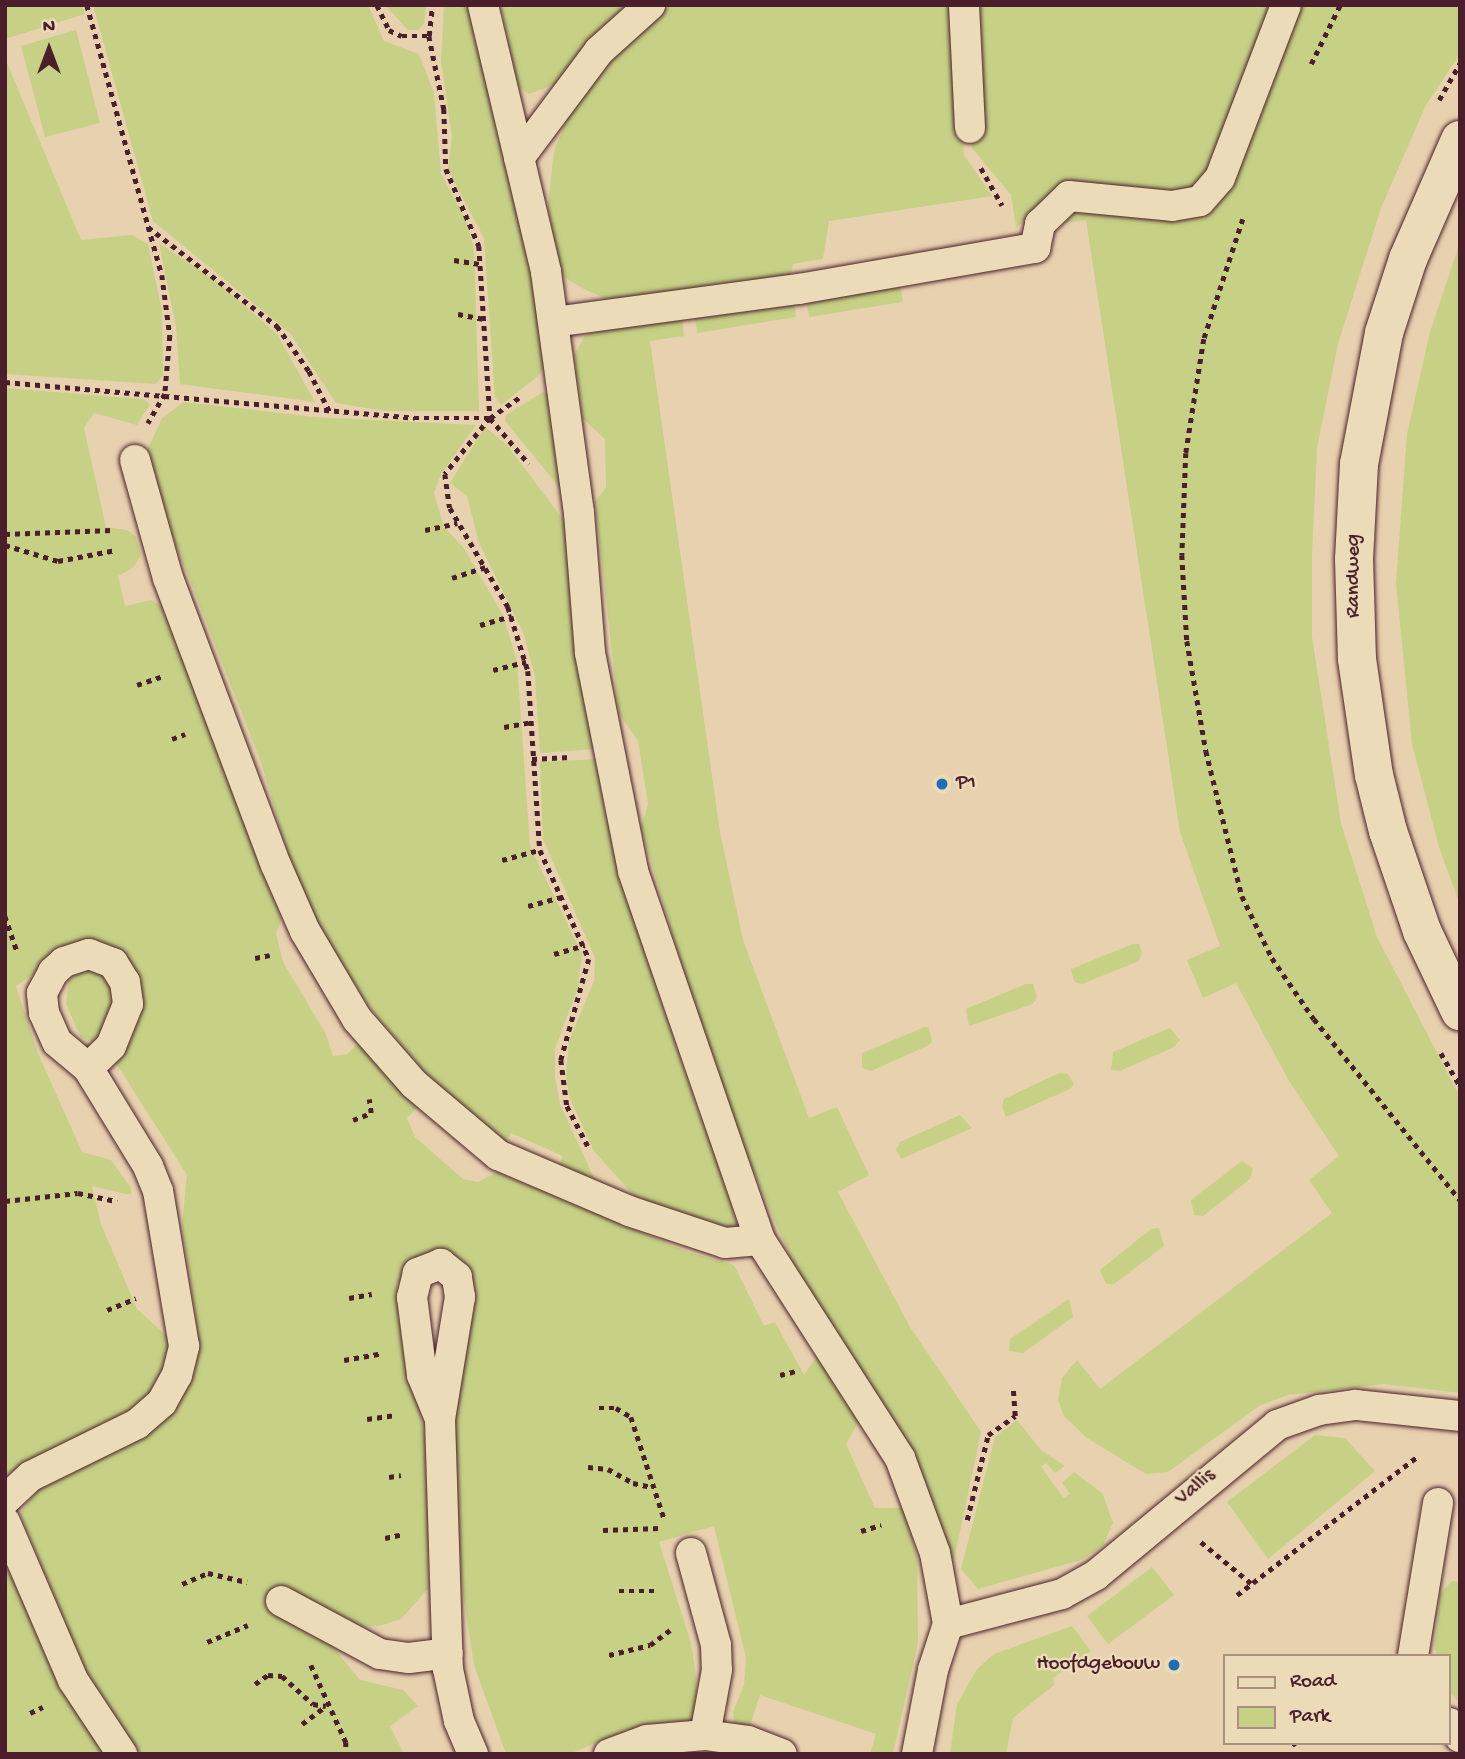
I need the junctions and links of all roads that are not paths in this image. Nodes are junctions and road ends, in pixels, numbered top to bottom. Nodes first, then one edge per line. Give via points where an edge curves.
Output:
1 (483, 5) edge
2 (650, 5) edge
3 (964, 5) edge
4 (1286, 5) edge
5 (970, 128) road end
6 (1460, 140) edge
7 (519, 158) junction
8 (554, 322) junction
9 (135, 460) road end
10 (1460, 1011) edge
11 (88, 1068) dead end
12 (760, 1240) junction
13 (1460, 1416) edge
14 (440, 1419) dead end
15 (5, 1500) edge
16 (1438, 1503) dead end
17 (5, 1522) edge
18 (691, 1553) dead end
19 (294, 1608) road end
20 (948, 1624) junction
21 (448, 1653) junction
22 (1413, 1654) edge
23 (705, 1735) junction
24 (122, 1754) edge
25 (473, 1754) edge
26 (609, 1754) edge
27 (782, 1754) edge
28 (917, 1754) edge

1 - 7 lane
2 - 7 lane via 599,51
3 - 5 lane
4 - 8 lane via 1211,193 1187,206 1069,196 1040,224 1035,248 799,289
6 - 10 main road, Randweg via 1408,258 1384,333 1359,464 1354,605 1365,729 1388,831 1422,931
7 - 8 lane
8 - 12 lane via 579,513 590,653 633,871
9 - 12 lane via 168,578 276,865 305,931 357,1019 414,1084 498,1155 629,1212 713,1240 743,1245
11 - 15 lane via 148,1166 162,1214 183,1323 177,1375 162,1402 138,1424 31,1476
12 - 20 lane via 900,1458 935,1553
13 - 20 lane, Vallis via 1366,1405 1319,1410 1276,1425 1096,1575 1062,1594
14 - 21 lane
16 - 22 lane
17 - 24 lane via 73,1680
18 - 23 lane via 717,1670
19 - 21 lane via 380,1654 409,1658
20 - 28 lane via 933,1670
21 - 25 lane via 459,1721
23 - 26 lane via 647,1740
23 - 27 lane via 748,1741

